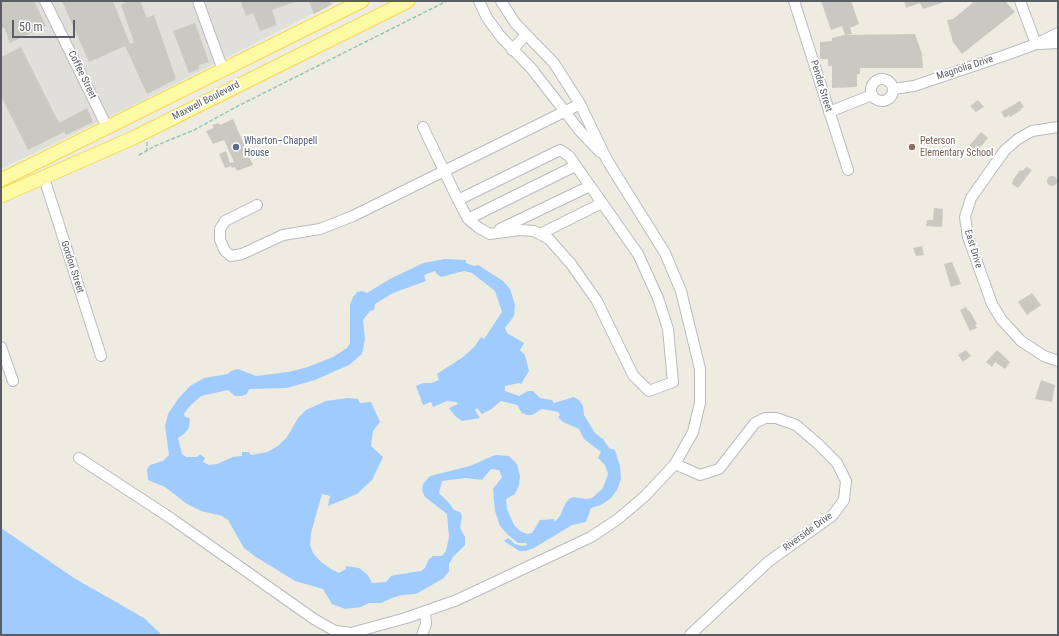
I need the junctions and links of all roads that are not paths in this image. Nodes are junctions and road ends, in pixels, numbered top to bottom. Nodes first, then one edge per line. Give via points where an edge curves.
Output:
1 (45, 1) edge
2 (198, 1) edge
3 (362, 1) edge
4 (408, 1) edge
5 (479, 1) edge
6 (501, 1) edge
7 (794, 1) edge
8 (1020, 1) edge
9 (343, 6) edge
10 (1058, 33) edge
11 (526, 35) junction
12 (1058, 43) edge
13 (1036, 44) junction
14 (512, 50) junction
15 (223, 70) junction
16 (894, 89) junction
17 (872, 95) junction
18 (580, 104) junction
19 (565, 112) junction
20 (829, 112) junction
21 (107, 127) junction
22 (423, 127) dead end
23 (1058, 127) edge
24 (607, 160) junction
25 (575, 166) junction
26 (848, 170) dead end
27 (444, 172) junction
28 (44, 178) junction
29 (1, 180) edge
30 (590, 186) junction
31 (1, 196) edge
32 (458, 200) junction
33 (602, 203) junction
34 (257, 205) dead end
35 (468, 219) junction
36 (490, 234) junction
37 (540, 234) junction
38 (1, 347) edge
39 (101, 356) dead end
40 (1058, 361) edge
41 (13, 381) dead end
42 (79, 458) dead end
43 (675, 464) junction
44 (425, 611) junction
45 (355, 633) edge
46 (422, 635) edge
47 (690, 635) edge

1 - 21 street, Coffee Street
2 - 15 street
3 - 9 main road, Maxwell Boulevard
4 - 28 main road, Maxwell Boulevard via 133,138
5 - 14 street via 487,18
6 - 11 street
7 - 20 street, Pender Street
8 - 13 street
9 - 15 main road, Maxwell Boulevard
10 - 13 street, Magnolia Drive
11 - 14 street
11 - 18 street via 554,63
12 - 13 street, Magnolia Drive
13 - 16 street, Magnolia Drive via 914,86
14 - 19 street via 531,68
15 - 21 main road, Maxwell Boulevard
16 - 17 street via 891,98 883,101
16 - 17 street via 890,82 881,79 874,83
17 - 20 street
18 - 19 street
18 - 24 street
19 - 24 street
19 - 27 street
20 - 26 street, Pender Street
21 - 29 main road, Maxwell Boulevard
22 - 27 street
23 - 40 street, East Drive via 1032,131 1005,150 970,198 965,222 992,304 1001,319 1012,333 1032,349
24 - 43 street via 665,253 692,330 700,369 700,403 693,432
25 - 30 street
25 - 32 street via 569,156 560,150
25 - 35 street
27 - 32 street
27 - 34 street via 353,216 320,229 283,235 242,254 231,256 225,251 220,240 220,229 225,221
28 - 31 main road, Maxwell Boulevard
28 - 39 street, Gordon Street
30 - 33 street
30 - 36 street
32 - 35 street
33 - 37 street
33 - 37 street via 638,254 658,298 668,329 673,382 649,391 633,375 597,301 549,238
35 - 36 street
36 - 37 street via 520,230
38 - 41 street
42 - 45 street via 172,519 314,619 335,631
43 - 44 street via 618,519 591,537 457,600
43 - 47 street, Riverside Drive via 700,475 719,469 750,428 761,420 776,418 790,422 837,463 846,487 844,500 832,516 768,562
44 - 45 street
44 - 46 street via 426,624

